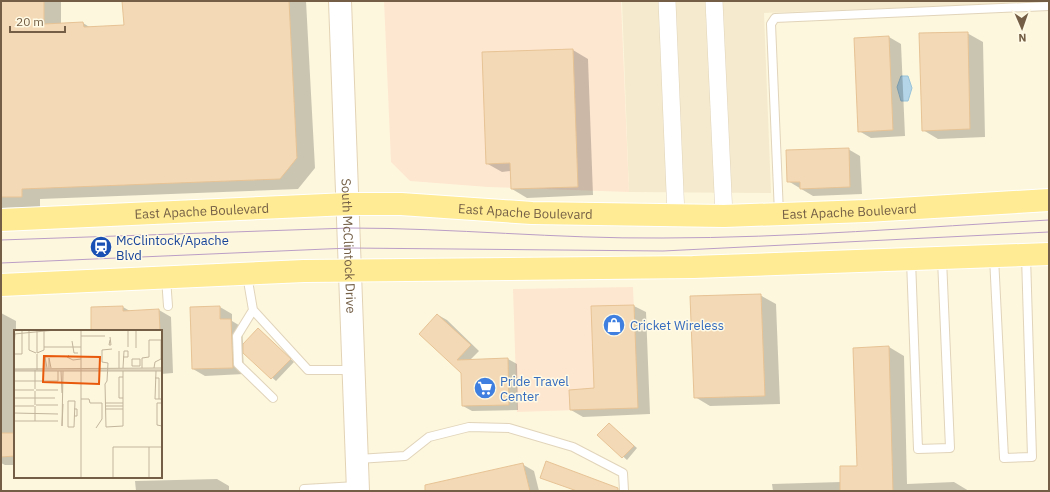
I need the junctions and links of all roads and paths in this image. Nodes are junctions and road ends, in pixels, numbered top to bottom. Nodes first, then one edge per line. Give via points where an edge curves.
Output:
1 (340, 1) edge
2 (667, 1) edge
3 (714, 1) edge
4 (1049, 6) edge
5 (1049, 200) edge
6 (348, 204) junction
7 (779, 214) junction
8 (676, 216) junction
9 (724, 216) junction
10 (1, 220) edge
11 (1049, 254) edge
12 (1026, 255) junction
13 (994, 257) junction
14 (942, 258) junction
15 (911, 259) junction
16 (350, 270) junction
17 (247, 273) junction
18 (166, 277) junction
19 (1, 285) edge
20 (168, 306) dead end
21 (253, 310) junction
22 (354, 370) junction
23 (273, 398) dead end
24 (357, 459) junction
25 (358, 489) edge
26 (304, 490) dead end
27 (624, 491) edge

1 - 6 main road, South McClintock Drive
2 - 8 street
3 - 9 street
4 - 7 lane via 775,18 771,24
5 - 7 main road, East Apache Boulevard
6 - 8 main road, East Apache Boulevard via 401,204 532,213
6 - 10 main road, East Apache Boulevard
6 - 16 main road, South McClintock Drive
7 - 9 main road, East Apache Boulevard
8 - 9 main road, East Apache Boulevard
11 - 12 main road
12 - 13 main road
12 - 13 lane via 1032,457 1004,458
13 - 14 main road
14 - 15 main road
14 - 15 lane via 950,448 918,449
15 - 16 main road via 693,267
16 - 17 main road
16 - 22 main road, South McClintock Drive
17 - 18 main road
17 - 21 lane
18 - 19 main road
18 - 20 lane
21 - 22 lane via 308,370
21 - 23 lane via 238,336 238,364
22 - 24 main road, South McClintock Drive
24 - 25 main road, South McClintock Drive
24 - 27 lane via 405,456 429,438 469,427 510,428 572,447 623,472
25 - 26 lane

